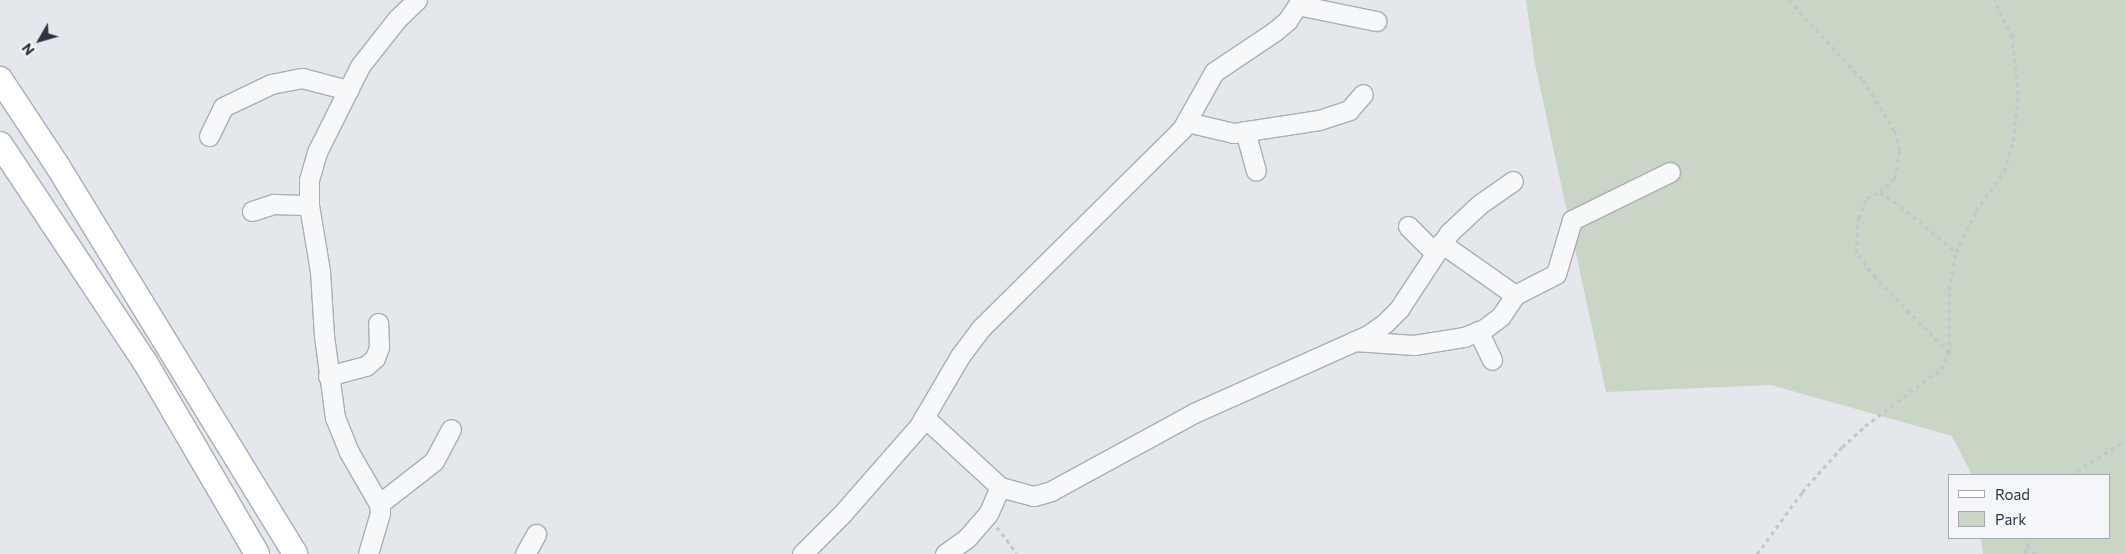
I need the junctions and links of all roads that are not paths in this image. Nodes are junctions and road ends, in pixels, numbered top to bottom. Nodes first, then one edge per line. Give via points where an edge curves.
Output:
1 (417, 0) edge
2 (1299, 2) edge
3 (1376, 21) dead end
4 (0, 79) edge
5 (348, 90) junction
6 (1363, 94) dead end
7 (1187, 122) junction
8 (1245, 131) junction
9 (209, 136) dead end
10 (0, 144) edge
11 (57, 165) junction
12 (1256, 171) dead end
13 (1670, 172) dead end
14 (1513, 181) dead end
15 (27, 184) junction
16 (309, 205) junction
17 (252, 211) dead end
18 (1408, 226) dead end
19 (1437, 247) junction
20 (1515, 295) junction
21 (378, 323) dead end
22 (1478, 331) junction
23 (1354, 340) junction
24 (1492, 360) dead end
25 (328, 376) junction
26 (924, 417) junction
27 (451, 429) dead end
28 (1000, 487) junction
29 (379, 504) junction
30 (536, 534) dead end
31 (257, 554) edge
32 (295, 554) edge
33 (368, 554) edge
34 (525, 554) edge
35 (802, 554) edge
36 (945, 554) edge

1 - 5 street via 370,52
2 - 3 street
2 - 7 street via 1275,31 1214,72
4 - 11 main road
5 - 9 street via 302,78 271,84 223,106
5 - 16 street via 317,152 309,180
6 - 8 street via 1349,110 1338,115
7 - 8 street via 1215,130
7 - 26 street via 982,328 960,356
8 - 12 street
10 - 15 main road
11 - 15 main road
11 - 32 main road
13 - 20 street via 1572,220 1556,274
14 - 19 street via 1480,204
15 - 31 main road via 145,362
16 - 17 street via 274,204
16 - 25 street via 320,270
18 - 19 street
19 - 20 street
19 - 23 street via 1399,309 1385,323
20 - 22 street via 1501,316
21 - 25 street via 379,347 375,358 366,366
22 - 23 street via 1464,337 1414,344
22 - 24 street
23 - 28 street via 1194,413 1051,491 1034,496
25 - 29 street via 335,418 348,452
26 - 28 street
26 - 35 street via 842,514
27 - 29 street via 434,461
28 - 36 street via 988,514 967,538
29 - 33 street
30 - 34 street

